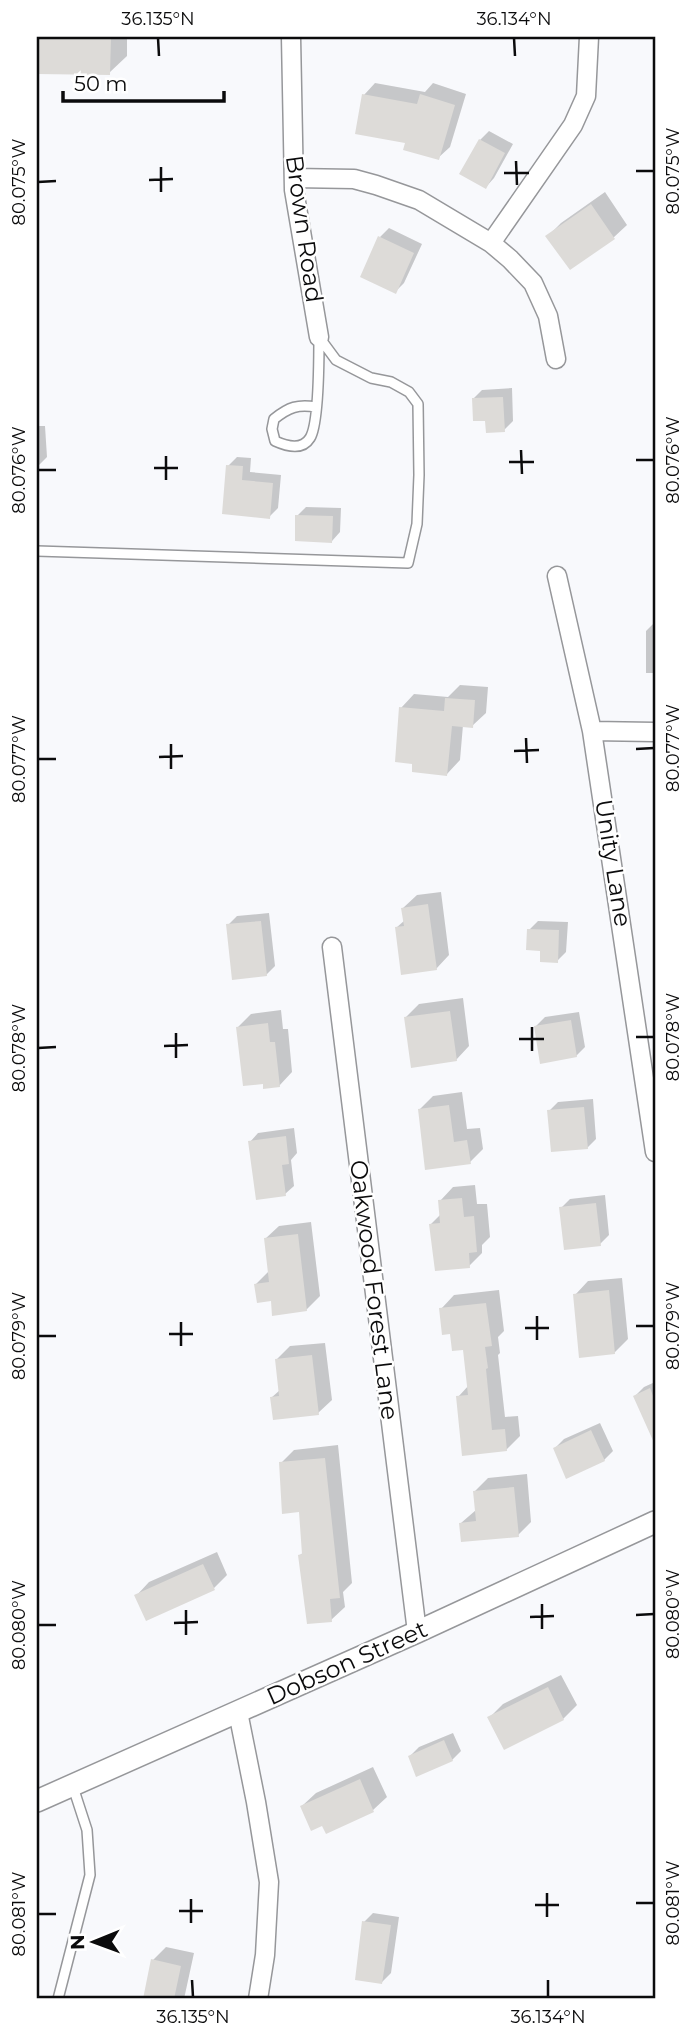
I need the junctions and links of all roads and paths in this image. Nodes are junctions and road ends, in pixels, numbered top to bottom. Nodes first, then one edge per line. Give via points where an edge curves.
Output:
1 (292, 37) edge
2 (589, 37) edge
3 (293, 178) junction
4 (492, 243) junction
5 (319, 337) junction
6 (556, 359) dead end
7 (316, 407) junction
8 (37, 551) edge
9 (557, 576) dead end
10 (592, 731) junction
11 (655, 732) edge
12 (332, 947) dead end
13 (655, 1152) edge
14 (655, 1522) edge
15 (417, 1632) junction
16 (238, 1712) junction
17 (72, 1785) junction
18 (37, 1801) edge
19 (58, 1999) edge
20 (258, 1999) edge

1 - 3 street, Brown Road
2 - 4 street via 586,96 573,125
3 - 4 street via 354,179 376,185 419,200
3 - 5 street, Brown Road
4 - 6 street via 533,283 548,316
5 - 7 lane
5 - 8 lane via 336,360 371,378 391,382 409,392 418,404 417,524 408,563
7 - 7 lane via 311,438 287,447 275,441 274,419 286,409 301,404
9 - 10 street, Unity Lane
10 - 11 street
10 - 13 street, Unity Lane
12 - 15 street, Oakwood Forest Lane
14 - 15 street, Dobson Street
15 - 16 street, Dobson Street
16 - 17 street, Dobson Street
16 - 20 street via 269,1882
17 - 18 street, Dobson Street
17 - 19 lane via 87,1830 90,1875

